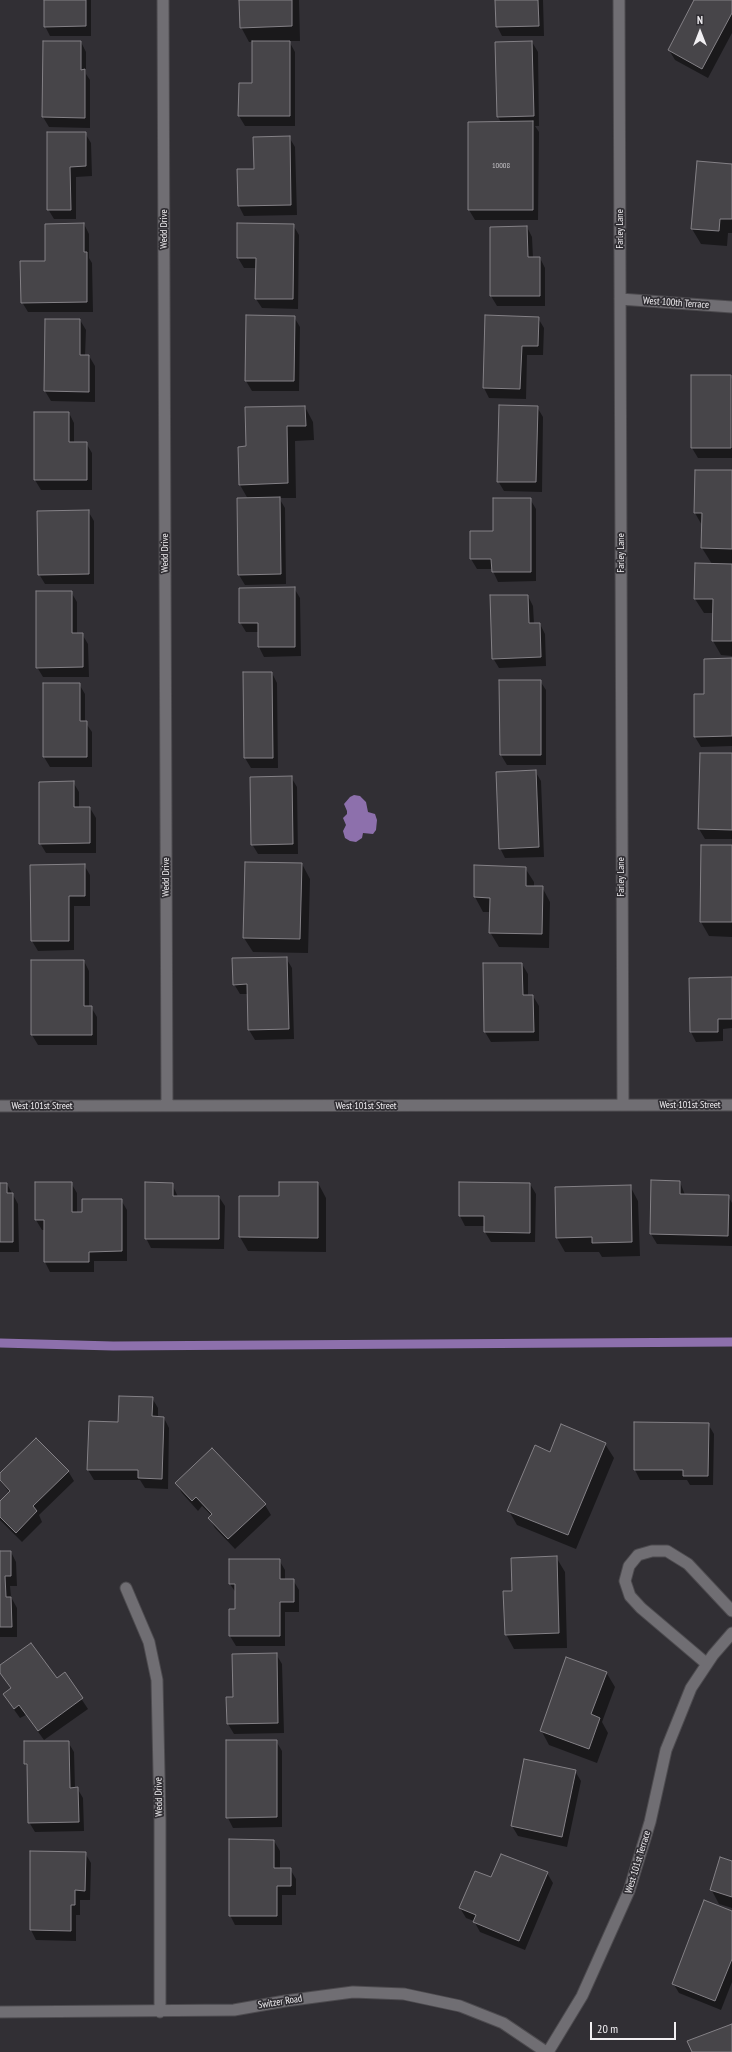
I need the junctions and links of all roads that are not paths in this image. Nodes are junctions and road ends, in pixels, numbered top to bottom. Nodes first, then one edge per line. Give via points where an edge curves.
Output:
1 (163, 0) edge
2 (619, 0) edge
3 (620, 299) junction
4 (732, 307) edge
5 (623, 1105) junction
6 (732, 1105) edge
7 (0, 1106) edge
8 (167, 1106) junction
9 (126, 1588) dead end
10 (732, 1611) edge
11 (732, 1634) edge
12 (707, 1664) junction
13 (0, 2012) edge
14 (160, 2012) junction
15 (547, 2052) edge

1 - 8 street, Wedd Drive
2 - 3 street, Farley Lane
3 - 4 street, West 100th Terrace
3 - 5 street, Farley Lane
5 - 6 street, West 101st Street
5 - 8 street, West 101st Street
7 - 8 street, West 101st Street
9 - 14 street, Wedd Drive via 149,1642 157,1680
10 - 12 street via 688,1564 667,1551 652,1551 638,1555 629,1566 625,1581 630,1596
11 - 12 street, West 101st Terrace
12 - 15 street, West 101st Terrace via 691,1688 666,1750 650,1822 629,1892 582,1996
13 - 14 street, Switzer Road
14 - 15 street, Switzer Road via 234,2010 353,1992 404,1994 460,2006 503,2022

